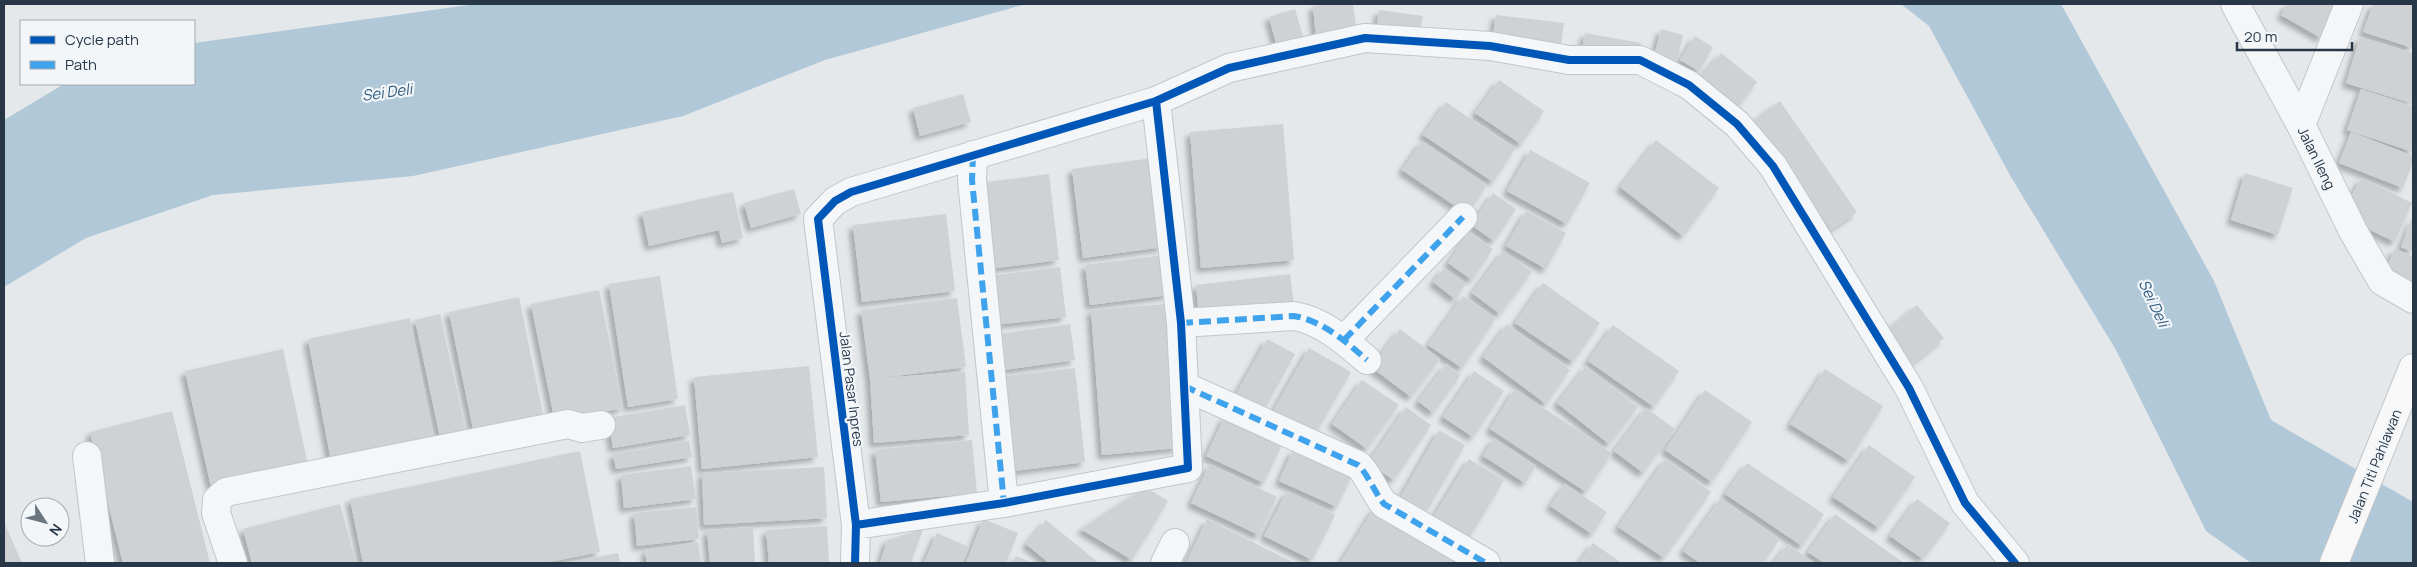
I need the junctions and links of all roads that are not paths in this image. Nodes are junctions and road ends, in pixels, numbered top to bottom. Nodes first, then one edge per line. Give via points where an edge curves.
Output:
1 (2234, 4) edge
2 (2349, 4) edge
3 (1156, 100) junction
4 (2301, 125) junction
5 (973, 155) junction
6 (1462, 217) dead end
7 (2413, 299) edge
8 (1181, 324) junction
9 (1344, 340) junction
10 (1367, 360) dead end
11 (2411, 374) edge
12 (1184, 386) junction
13 (600, 426) dead end
14 (87, 456) dead end
15 (1004, 503) junction
16 (856, 524) junction
17 (100, 563) edge
18 (233, 563) edge
19 (855, 563) edge
20 (1486, 563) edge
21 (2015, 563) edge
22 (2334, 563) edge

1 - 4 street, Jalan Ileng
2 - 4 street
3 - 5 street
3 - 8 street
3 - 21 street via 1229,68 1365,38 1490,46 1568,60 1640,60 1689,85 1737,124 1773,166 1909,388 1965,503
4 - 7 street, Jalan Ileng via 2353,231 2382,281
5 - 15 street via 972,180
5 - 16 street, Jalan Pasar Inpres via 850,192 835,201 818,219
6 - 9 street
8 - 9 street via 1294,316 1311,319
8 - 12 street
9 - 10 street
11 - 22 main road, Jalan Titi Pahlawan
12 - 15 street via 1188,468
12 - 20 street via 1358,465 1384,504
13 - 18 street via 582,428 568,424 226,492 217,500 216,513
14 - 17 street
15 - 16 street
16 - 19 street, Jalan Pasar Inpres

